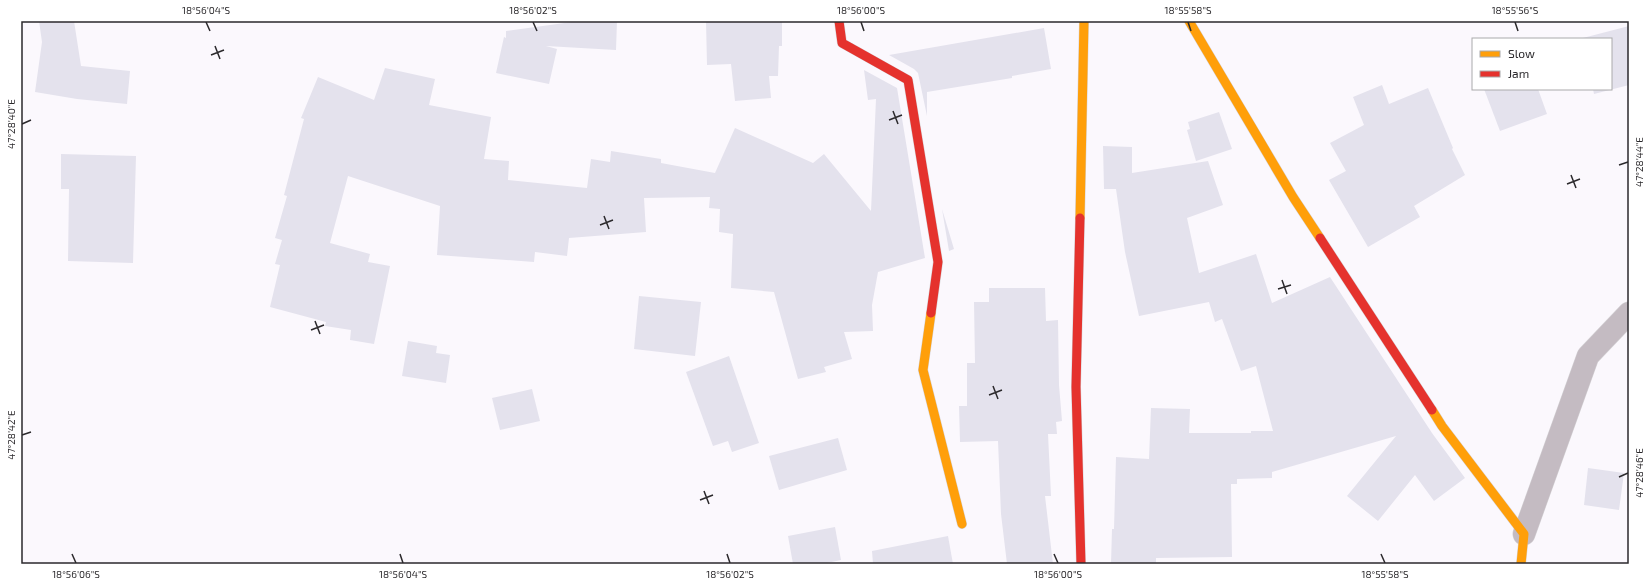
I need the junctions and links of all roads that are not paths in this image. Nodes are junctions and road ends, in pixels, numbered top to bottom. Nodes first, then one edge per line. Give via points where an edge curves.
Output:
1 (839, 21) edge
2 (1084, 21) edge
3 (1189, 21) edge
4 (1629, 313) edge
5 (962, 524) dead end
6 (1524, 534) junction
7 (1081, 564) edge
8 (1521, 564) edge

1 - 5 street via 842,43 908,80 938,262 923,370
2 - 7 street via 1076,387
3 - 6 street via 1298,204 1442,426
4 - 6 street via 1588,356
6 - 8 street

